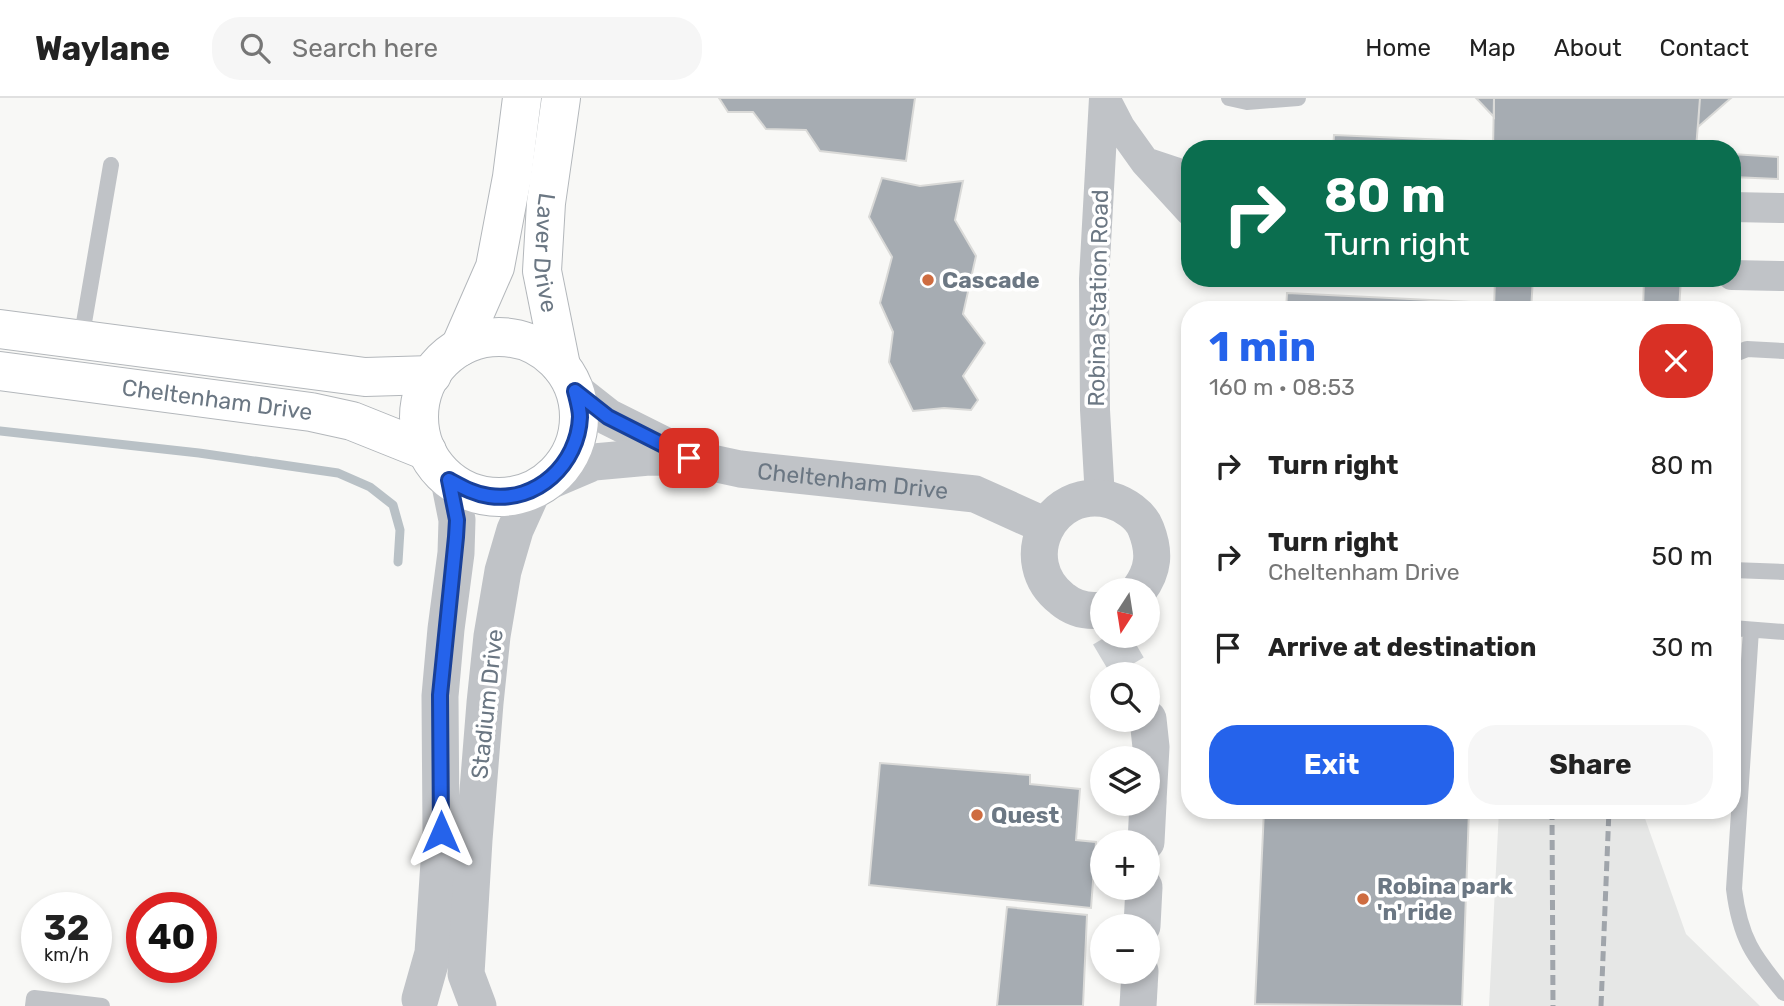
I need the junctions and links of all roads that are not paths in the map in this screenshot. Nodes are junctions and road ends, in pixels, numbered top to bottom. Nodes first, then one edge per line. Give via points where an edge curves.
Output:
1 (522, 98) edge
2 (561, 98) edge
3 (1105, 98) edge
4 (1229, 98) edge
5 (1298, 98) edge
6 (1145, 162) junction
7 (111, 165) dead end
8 (1181, 174) edge
9 (1181, 201) edge
10 (1741, 207) edge
11 (1784, 208) edge
12 (1741, 275) edge
13 (1784, 276) edge
14 (0, 329) edge
15 (81, 340) junction
16 (460, 347) junction
17 (1741, 351) edge
18 (1784, 351) edge
19 (0, 371) edge
20 (432, 375) junction
21 (568, 378) junction
22 (689, 458) junction
23 (438, 465) junction
24 (540, 486) junction
25 (975, 494) junction
26 (1100, 498) junction
27 (1046, 526) junction
28 (1038, 563) junction
29 (1741, 570) edge
30 (1784, 572) edge
31 (1148, 578) edge
32 (1090, 611) edge
33 (1741, 629) edge
34 (1751, 630) junction
35 (1784, 632) edge
36 (1741, 782) edge
37 (1739, 819) edge
38 (1139, 984) edge
39 (1784, 993) edge
40 (33, 1002) edge
41 (415, 1002) edge
42 (102, 1006) edge
43 (477, 1006) edge
44 (1138, 1006) edge

1 - 16 main road, Laver Drive via 495,267
2 - 21 main road, Laver Drive via 542,271
3 - 6 street
3 - 26 street, Robina Station Road via 1094,279
4 - 5 lane via 1247,102
6 - 8 street
6 - 9 street
7 - 15 lane
10 - 11 street
12 - 13 street
14 - 15 main road, Cheltenham Drive
15 - 20 main road, Cheltenham Drive via 365,377
16 - 20 main road
16 - 21 main road via 480,340 523,341
17 - 18 lane
19 - 23 main road, Cheltenham Drive via 311,412 352,421
20 - 23 main road via 421,398 419,425
21 - 22 street, Cheltenham Drive via 608,417
21 - 24 main road via 580,416 576,441 565,464
22 - 24 street, Cheltenham Drive via 594,462
22 - 25 street, Cheltenham Drive via 740,469
23 - 24 main road via 468,491 490,496 512,496
23 - 41 street, Stadium Drive via 457,520 440,695 441,832 433,953
24 - 43 street, Stadium Drive via 515,530 492,636 466,974
25 - 27 street, Cheltenham Drive
25 - 28 street, Cheltenham Drive
26 - 27 street via 1066,506
26 - 31 street via 1119,503 1144,525 1153,558
27 - 28 street
28 - 32 street, Cheltenham Drive via 1051,591 1071,606
29 - 30 lane
33 - 34 lane
34 - 35 lane
34 - 36 lane
37 - 39 lane via 1737,915 1747,944
38 - 44 street
40 - 42 lane
41 - 43 street via 451,994

